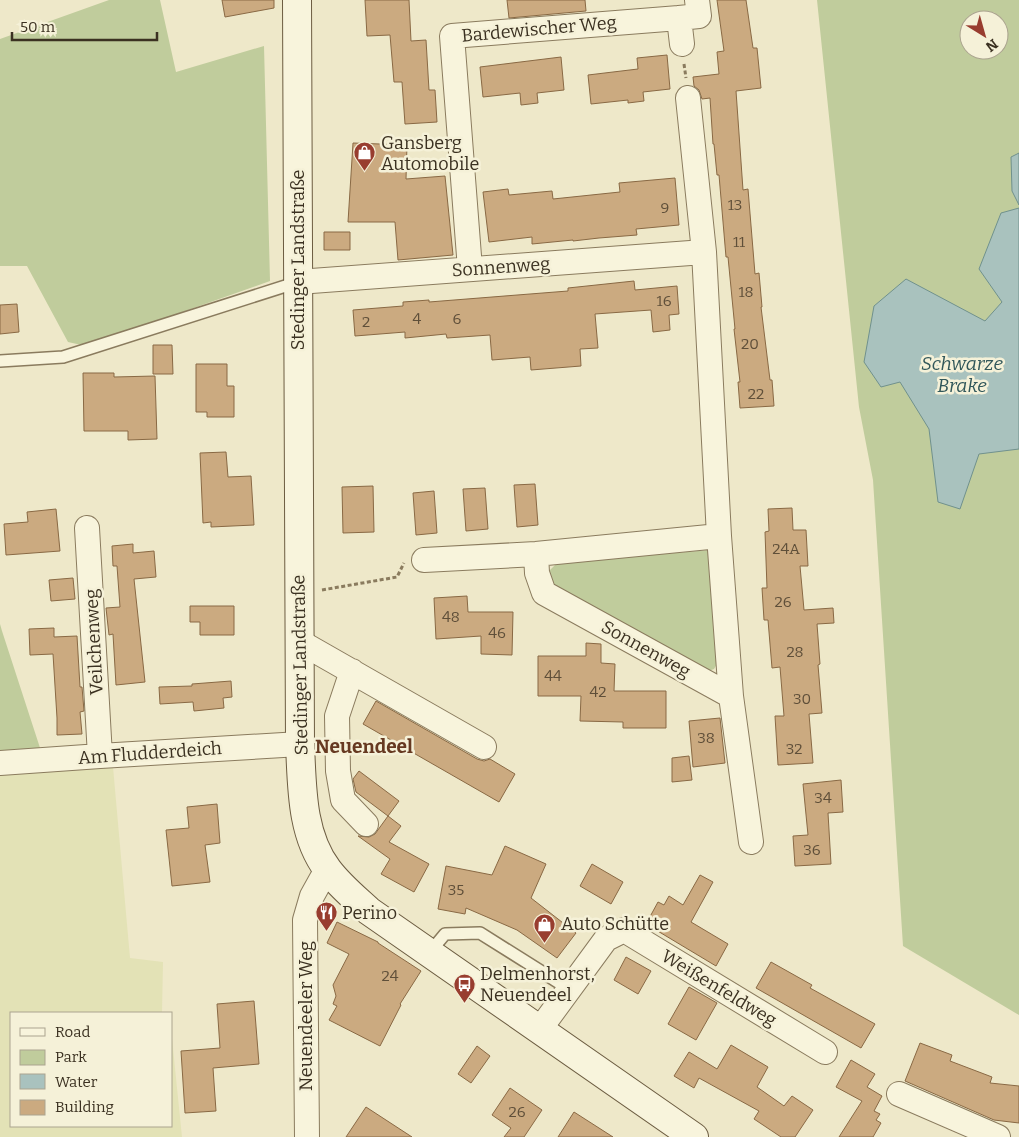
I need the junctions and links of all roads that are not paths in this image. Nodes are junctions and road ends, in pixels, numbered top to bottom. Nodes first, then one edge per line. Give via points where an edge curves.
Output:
1 (297, 0) edge
2 (697, 0) edge
3 (679, 18) junction
4 (682, 44) road end
5 (688, 98) road end
6 (704, 252) junction
7 (470, 269) junction
8 (298, 282) junction
9 (0, 361) edge
10 (87, 528) dead end
11 (719, 536) junction
12 (536, 554) junction
13 (424, 560) road end
14 (300, 642) junction
15 (352, 672) junction
16 (732, 696) junction
17 (300, 744) junction
18 (484, 747) dead end
19 (100, 756) junction
20 (0, 764) edge
21 (366, 824) dead end
22 (751, 842) dead end
23 (327, 870) junction
24 (430, 952) junction
25 (569, 989) junction
26 (540, 1029) junction
27 (825, 1052) dead end
28 (900, 1094) dead end
29 (307, 1137) edge
30 (694, 1137) edge
31 (998, 1137) edge

1 - 8 main road, Stedinger Landstraße
2 - 3 street, Bardewischer Weg via 699,16
3 - 4 street
3 - 7 street, Bardewischer Weg via 452,36
5 - 6 street
6 - 7 street, Sonnenweg
6 - 11 street
7 - 8 street, Sonnenweg
8 - 9 lane via 62,357
8 - 14 main road, Stedinger Landstraße
10 - 19 street, Veilchenweg
11 - 12 street
11 - 16 street
12 - 13 street
12 - 16 street, Sonnenweg via 537,573 544,593
14 - 15 street
14 - 17 main road, Stedinger Landstraße
15 - 18 street
15 - 21 street via 337,716 338,772 343,800
16 - 22 street
17 - 19 street, Am Fludderdeich
17 - 23 main road, Stedinger Landstraße via 305,816
19 - 20 street, Am Fludderdeich
23 - 24 main road, Stedinger Landstraße via 370,911
23 - 29 street, Neuendeeler Weg via 312,896 305,920
24 - 25 lane via 445,934 480,933
24 - 26 main road, Stedinger Landstraße
25 - 26 street, Weißenfeldweg
25 - 27 street, Weißenfeldweg via 606,939 624,930
26 - 30 main road, Stedinger Landstraße
28 - 31 street

